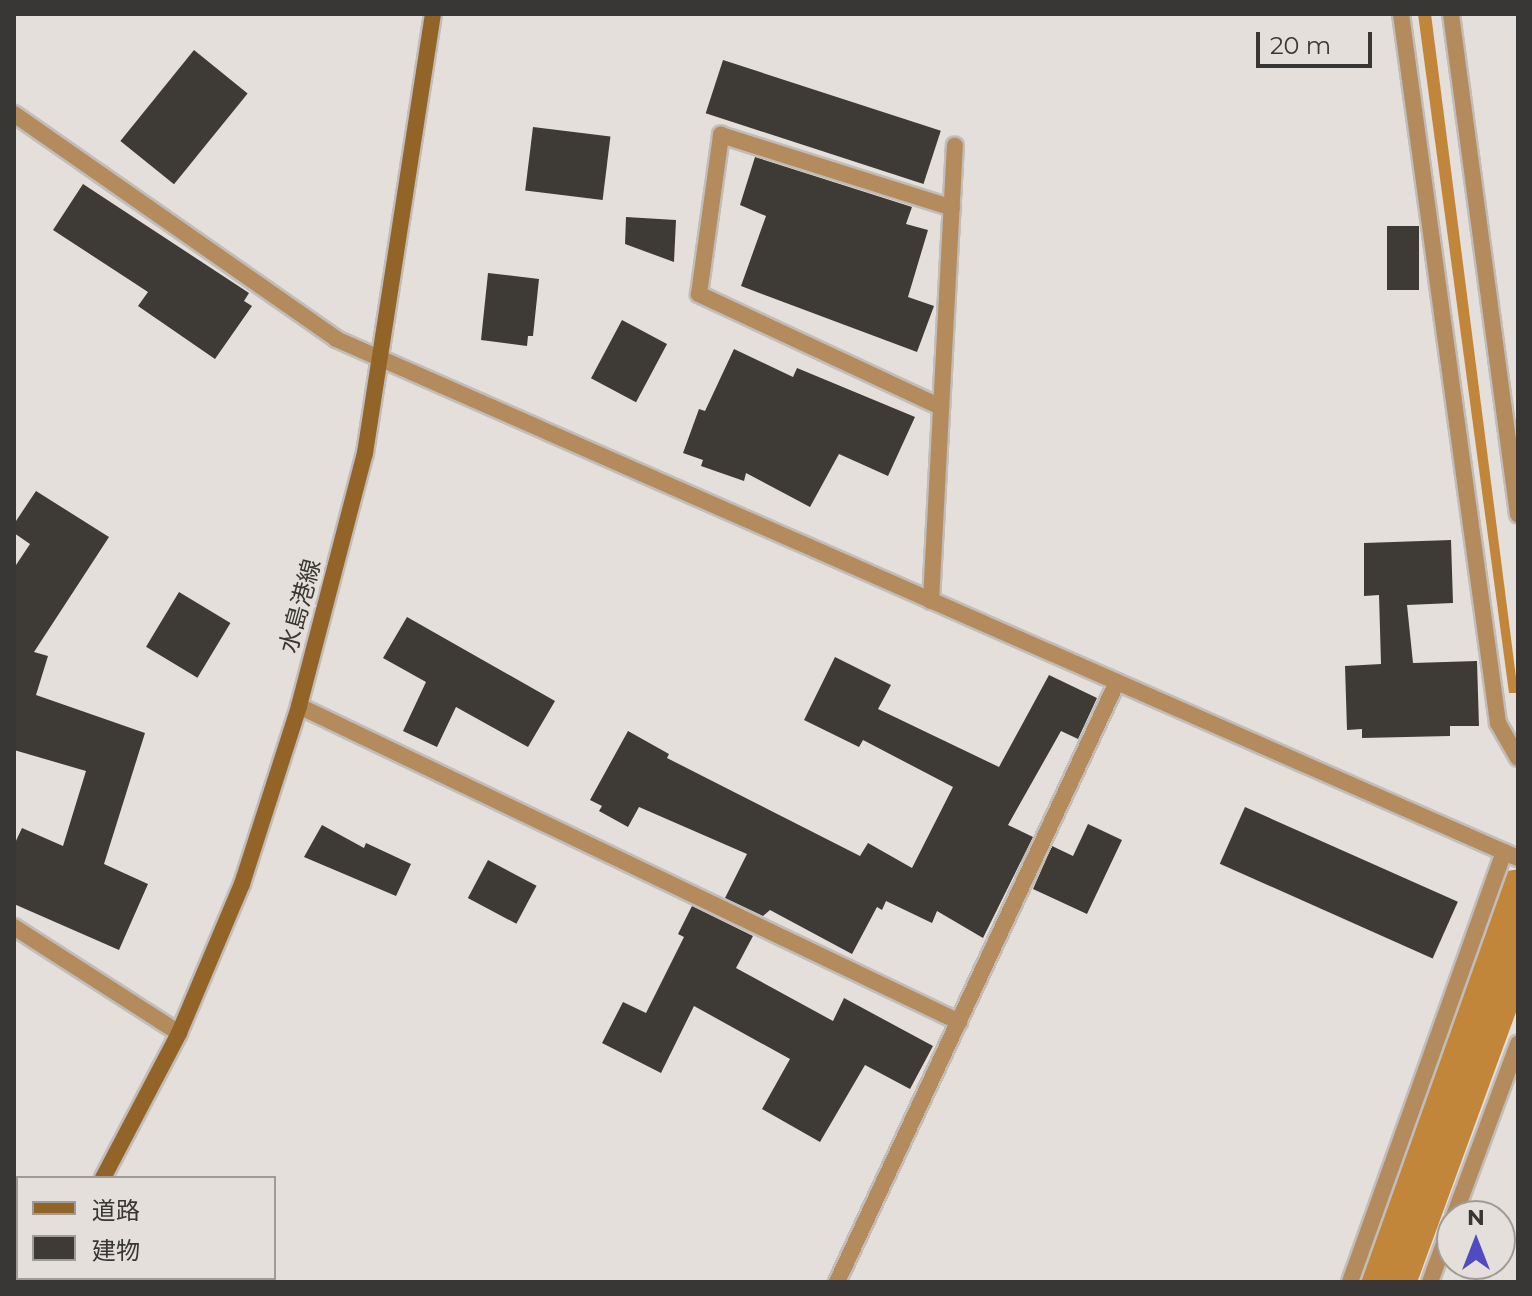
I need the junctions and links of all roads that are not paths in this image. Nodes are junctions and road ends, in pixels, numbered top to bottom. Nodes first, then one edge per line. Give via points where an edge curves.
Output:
1 (433, 14) edge
2 (1401, 14) edge
3 (1451, 14) edge
4 (14, 114) edge
5 (955, 146) dead end
6 (952, 208) junction
7 (382, 357) junction
8 (941, 407) junction
9 (1518, 515) edge
10 (931, 601) junction
11 (1117, 682) junction
12 (299, 706) junction
13 (1518, 758) edge
14 (1511, 855) edge
15 (14, 927) edge
16 (959, 1022) junction
17 (179, 1033) junction
18 (1518, 1044) edge
19 (104, 1176) edge
20 (1460, 1200) edge
21 (837, 1282) edge
22 (1350, 1282) edge

1 - 7 main road, 水島港線
2 - 13 street via 1498,723
3 - 9 street
4 - 7 street via 336,339
5 - 6 street
6 - 8 street
6 - 8 street via 721,135 699,294
7 - 10 street
7 - 12 main road, 水島港線 via 365,453
8 - 10 street
10 - 11 street
11 - 14 street
11 - 16 street
12 - 16 street
12 - 17 main road, 水島港線 via 242,884
14 - 22 street
15 - 17 street
16 - 21 street
17 - 19 main road, 水島港線
18 - 20 street

